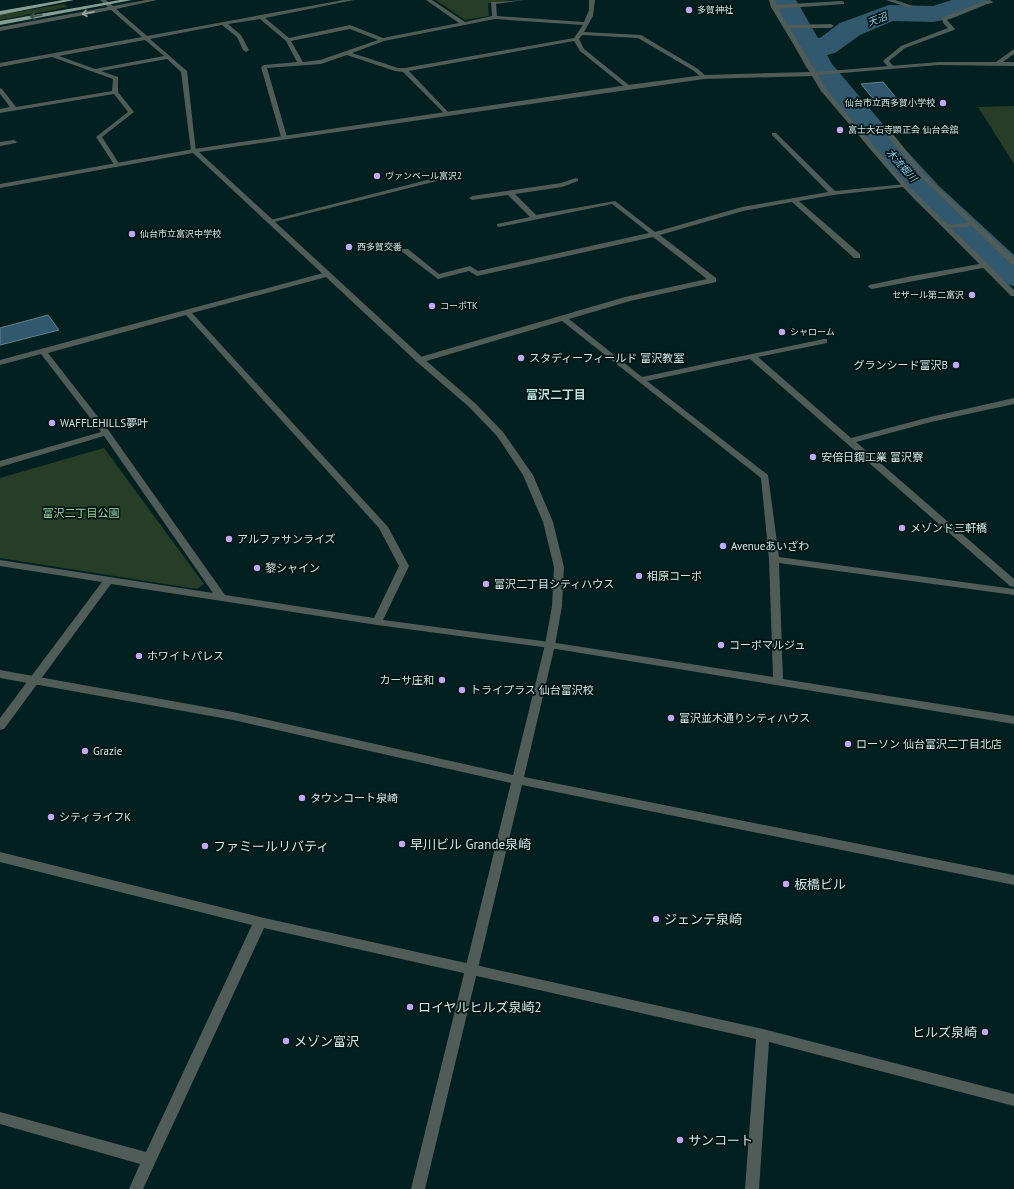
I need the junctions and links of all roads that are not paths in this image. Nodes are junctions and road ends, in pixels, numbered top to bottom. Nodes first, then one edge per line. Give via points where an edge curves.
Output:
1 (71, 0) edge
2 (129, 0) edge
3 (154, 0) edge
4 (351, 0) edge
5 (428, 0) edge
6 (522, 0) edge
7 (592, 0) edge
8 (772, 0) edge
9 (889, 0) edge
10 (105, 2) edge
11 (990, 2) dead end
12 (842, 3) dead end
13 (910, 6) dead end
14 (778, 7) junction
15 (112, 8) junction
16 (0, 13) edge
17 (261, 17) junction
18 (495, 17) junction
19 (0, 23) edge
20 (463, 23) junction
21 (224, 24) junction
22 (585, 24) junction
23 (830, 26) dead end
24 (789, 27) junction
25 (0, 29) edge
26 (581, 33) junction
27 (148, 39) junction
28 (576, 39) junction
29 (288, 40) junction
30 (383, 40) junction
31 (246, 50) dead end
32 (1014, 51) edge
33 (347, 53) junction
34 (53, 55) junction
35 (169, 57) junction
36 (998, 63) junction
37 (300, 64) junction
38 (1014, 64) edge
39 (0, 65) edge
40 (891, 67) junction
41 (95, 70) junction
42 (405, 70) junction
43 (816, 73) junction
44 (704, 77) junction
45 (628, 87) junction
46 (0, 90) edge
47 (115, 92) junction
48 (14, 108) junction
49 (0, 111) edge
50 (447, 114) junction
51 (885, 132) junction
52 (897, 132) dead end
53 (863, 133) junction
54 (774, 134) dead end
55 (284, 137) junction
56 (14, 142) dead end
57 (0, 144) edge
58 (194, 151) junction
59 (117, 165) junction
60 (435, 180) dead end
61 (576, 180) dead end
62 (904, 185) junction
63 (0, 186) edge
64 (509, 192) junction
65 (833, 193) junction
66 (472, 198) dead end
67 (794, 200) junction
68 (535, 218) junction
69 (270, 222) junction
70 (498, 225) dead end
71 (968, 225) dead end
72 (945, 227) junction
73 (655, 234) junction
74 (405, 251) dead end
75 (857, 256) dead end
76 (1014, 262) edge
77 (985, 265) junction
78 (327, 274) junction
79 (872, 287) dead end
80 (1014, 294) edge
81 (188, 312) junction
82 (564, 319) junction
83 (824, 341) dead end
84 (44, 352) junction
85 (753, 357) junction
86 (420, 360) junction
87 (0, 363) edge
88 (640, 380) junction
89 (1014, 401) edge
90 (106, 433) junction
91 (850, 441) junction
92 (0, 464) edge
93 (774, 559) junction
94 (0, 563) edge
95 (109, 580) junction
96 (1014, 584) edge
97 (1014, 592) edge
98 (221, 597) junction
99 (377, 622) junction
100 (550, 645) junction
101 (0, 674) edge
102 (36, 680) junction
103 (778, 682) junction
104 (1014, 720) edge
105 (0, 726) edge
106 (517, 780) junction
107 (0, 857) edge
108 (1014, 880) edge
109 (260, 922) junction
110 (470, 971) junction
111 (763, 1036) junction
112 (1014, 1100) edge
113 (0, 1118) edge
114 (149, 1160) junction
115 (136, 1189) edge
116 (418, 1189) edge
117 (752, 1189) edge

1 - 16 main road
2 - 10 main road
3 - 15 street
4 - 17 street
5 - 20 street
6 - 18 street via 493,3
7 - 22 street via 592,9
8 - 14 street
9 - 13 street
10 - 15 street
10 -> 19 main road
11 - 40 street via 944,19 952,29 903,47 886,61
12 - 14 street
14 - 24 street
15 -> 25 street
15 - 27 street
17 - 21 street
17 - 29 street
18 - 20 street
18 - 22 street
20 - 30 street
21 - 27 street
21 - 31 street via 240,36
22 - 26 street
23 - 24 street
24 - 43 street
26 - 28 street
26 - 44 street via 639,36
27 - 34 street
27 - 35 street
28 - 42 street
28 - 45 street via 582,50
29 - 30 street via 350,27
29 - 37 street
30 - 33 street
32 - 36 street
33 - 37 street via 321,62
33 - 42 street via 397,70
34 - 39 street
34 - 41 street
35 - 41 street
35 - 58 street via 184,71
36 - 38 street
36 - 40 street
37 - 55 street via 264,67
40 - 43 street
41 - 47 street via 116,78
42 - 50 street
43 - 44 street
43 - 53 street via 823,90
44 - 45 street
45 - 50 street
46 - 48 street
47 - 48 street
47 - 59 street via 131,112 99,137
48 - 49 street
50 - 55 street
51 - 52 street
51 - 53 street
51 - 76 street via 925,178
53 - 62 street
54 - 65 street
55 - 58 street
56 - 57 street
58 - 59 street
58 - 69 street
59 - 63 street
60 - 69 street
61 - 64 street via 562,185
62 - 65 street
62 - 72 street
64 - 66 street
64 - 68 street
65 - 67 street
67 - 73 street via 742,209
67 - 75 street
68 - 70 street
68 - 73 street via 613,202
69 - 78 street
71 - 72 street
72 - 77 street
73 - 74 street via 477,274 470,268 438,277
73 - 82 street via 713,280 628,299
77 - 79 street
77 - 80 street
78 - 81 street
78 - 86 street
81 - 84 street
81 - 99 street via 382,527 404,566
82 - 86 street
82 - 88 street
83 - 85 street
84 - 87 street
84 - 90 street
85 - 88 street
85 - 91 street
86 - 100 street via 472,405 500,434 528,475 548,522 559,567 557,606
88 - 93 street via 765,477
89 - 91 street
90 - 92 street
90 - 98 street
91 - 96 street
93 - 97 street
93 - 103 street
94 - 95 street
95 - 98 street
95 - 102 street
98 - 99 street
99 - 100 street
100 - 103 street
100 - 106 street
101 - 102 street
102 - 105 street
102 - 106 street via 233,716
103 - 104 street
106 - 108 street
106 - 110 street
107 - 109 street
109 - 110 street
109 - 114 street
110 - 111 street
110 - 116 street
111 - 112 street
111 - 117 street
113 - 114 street
114 - 115 street

